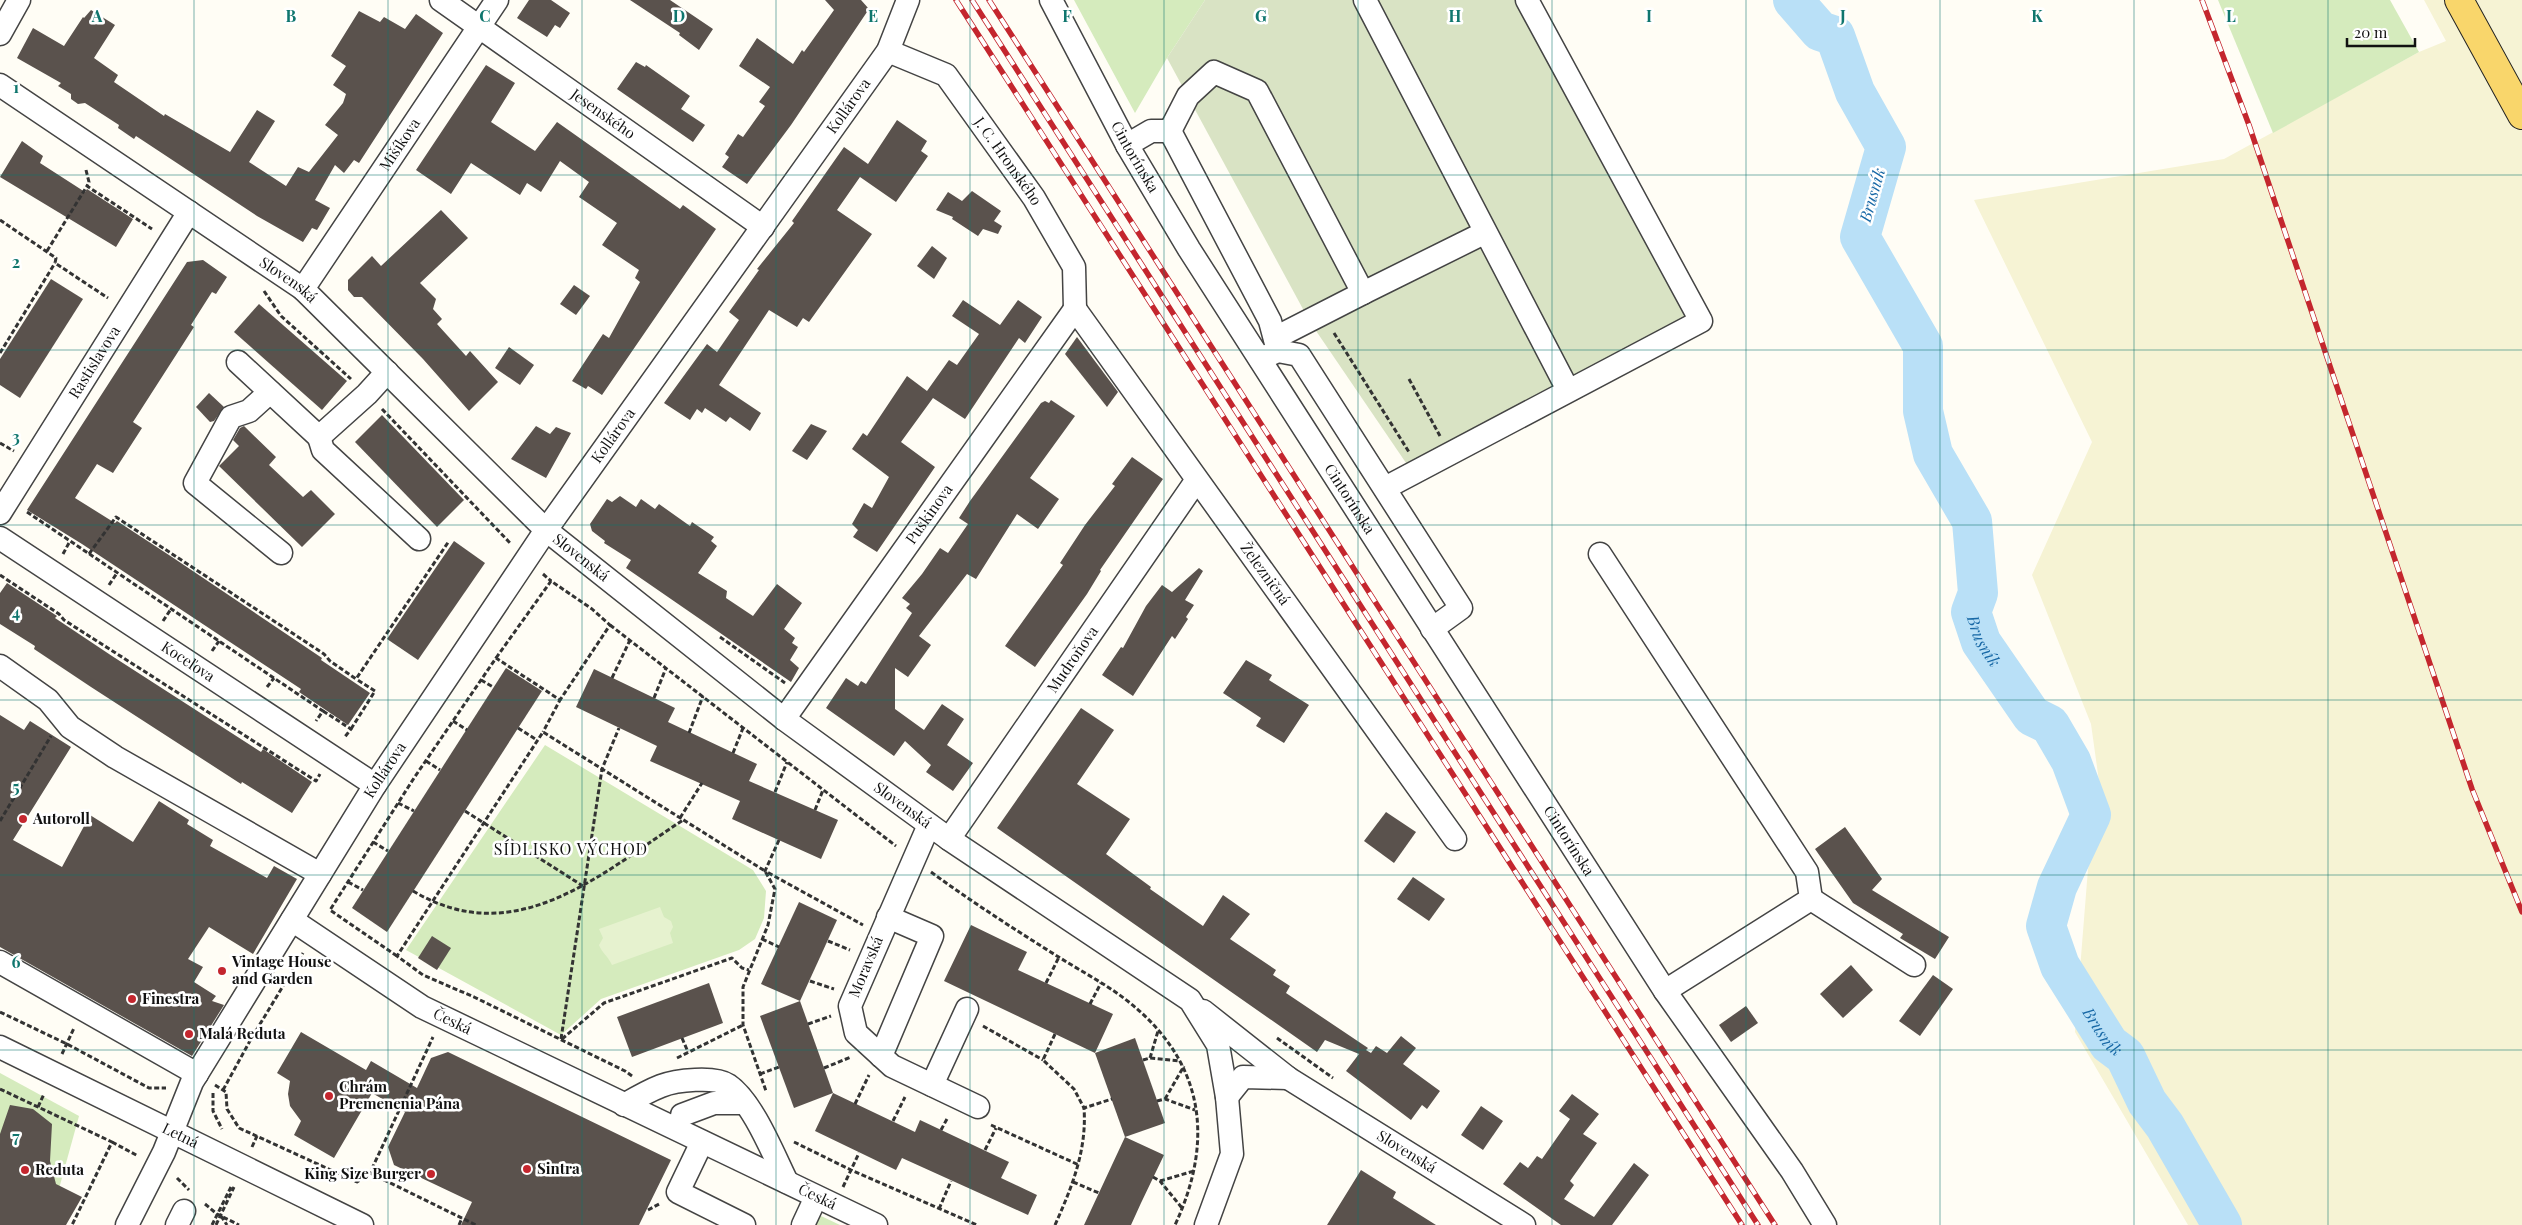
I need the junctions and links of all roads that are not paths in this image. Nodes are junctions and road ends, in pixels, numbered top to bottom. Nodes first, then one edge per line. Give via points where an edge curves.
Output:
1 (19, 0) edge
2 (441, 0) edge
3 (497, 0) edge
4 (907, 0) edge
5 (1051, 0) edge
6 (1364, 0) edge
7 (1527, 0) edge
8 (2459, 0) edge
9 (480, 27) junction
10 (0, 34) edge
11 (888, 51) junction
12 (0, 86) edge
13 (2522, 115) edge
14 (1170, 131) junction
15 (1127, 145) junction
16 (189, 212) junction
17 (763, 228) junction
18 (1484, 233) junction
19 (303, 289) junction
20 (1363, 293) junction
21 (1075, 309) junction
22 (1271, 349) junction
23 (238, 362) dead end
24 (387, 372) junction
25 (1568, 390) junction
26 (270, 392) junction
27 (319, 437) junction
28 (1196, 481) junction
29 (1385, 488) junction
30 (10, 510) edge
31 (546, 530) junction
32 (0, 538) edge
33 (419, 539) dead end
34 (280, 553) dead end
35 (1600, 554) dead end
36 (1432, 629) junction
37 (0, 666) edge
38 (784, 719) junction
39 (375, 785) junction
40 (929, 825) junction
41 (949, 839) junction
42 (1454, 839) dead end
43 (320, 874) junction
44 (1811, 899) junction
45 (888, 917) junction
46 (292, 920) junction
47 (0, 962) edge
48 (1914, 965) dead end
49 (1665, 991) junction
50 (1190, 1000) junction
51 (967, 1009) road end
52 (0, 1047) edge
53 (877, 1062) junction
54 (197, 1074) junction
55 (1288, 1078) junction
56 (932, 1085) junction
57 (1227, 1097) junction
58 (745, 1103) junction
59 (624, 1105) junction
60 (978, 1107) dead end
61 (682, 1115) dead end
62 (173, 1132) junction
63 (702, 1142) junction
64 (787, 1182) junction
65 (825, 1201) junction
66 (127, 1225) edge
67 (362, 1225) edge
68 (744, 1225) edge
69 (803, 1225) edge
70 (876, 1225) edge
71 (1206, 1225) edge
72 (1524, 1225) edge
73 (1824, 1225) edge

1 - 10 street
2 - 9 street, Jesenského
3 - 9 street, Mišíkova
4 - 11 street, Kollárova
5 - 15 street, Cintorínska
6 - 18 street
7 - 25 street via 1701,320
8 - 13 main road
9 - 17 street, Jesenského
9 - 19 street, Mišíkova
11 - 17 street, Kollárova
11 - 21 street, J. C. Hronského via 946,75 1034,198 1074,267
12 - 16 street, Slovenská
14 - 15 street via 1151,131
14 - 20 street via 1188,96 1214,72 1257,92
14 - 22 street via 1270,321
15 - 22 street, Cintorínska via 1166,212
16 - 19 street, Slovenská
16 - 30 street, Rastislavova
17 - 31 street, Kollárova
18 - 20 street
18 - 25 street
19 - 24 street, Slovenská
20 - 22 street via 1322,314
21 - 28 street, Železničná
21 - 38 street, Puškinova
22 - 29 street via 1299,355
22 - 36 street, Cintorínska
23 - 26 street
24 - 27 street
24 - 31 street, Slovenská
25 - 29 street
26 - 27 street
26 - 34 street via 249,411 232,417 195,483
27 - 33 street via 323,450
28 - 41 street, Mudroňova
28 - 42 street, Železničná
29 - 36 street via 1461,608
31 - 38 street, Slovenská
31 - 39 street, Kollárova
32 - 39 street, Koceľova
35 - 44 street via 1807,872
36 - 49 street, Cintorínska
37 - 43 street via 48,700 70,727 115,758
38 - 40 street, Slovenská
39 - 43 street, Kollárova
40 - 41 street, Slovenská
40 - 45 street, Moravská
41 - 50 street, Slovenská
43 - 46 street, Kollárova
44 - 48 street
44 - 49 street
45 - 53 street, Moravská via 850,1006 856,1033
45 - 53 street via 932,936
46 - 54 street, Kollárova
46 - 59 street, Česká via 422,1007
47 - 54 street
49 - 73 street, Cintorínska via 1792,1171
50 - 55 street, Slovenská
50 - 57 street, Slovenská via 1218,1045
51 - 56 street
52 - 62 street, Letná
53 - 56 street, Moravská
54 - 62 street, Kollárova
55 - 57 street via 1243,1077
55 - 72 street, Slovenská
56 - 60 street, Moravská
57 - 71 street, Slovenská via 1232,1154
58 - 59 street, Česká via 728,1084 703,1079 662,1085
58 - 61 street via 714,1103
58 - 64 street, Česká
59 - 63 street, Česká
62 - 66 street, Kollárova
62 - 67 street, Letná
63 - 64 street, Česká
63 - 68 street via 678,1192
64 - 65 street, Česká
65 - 69 street
65 - 70 street, Česká

